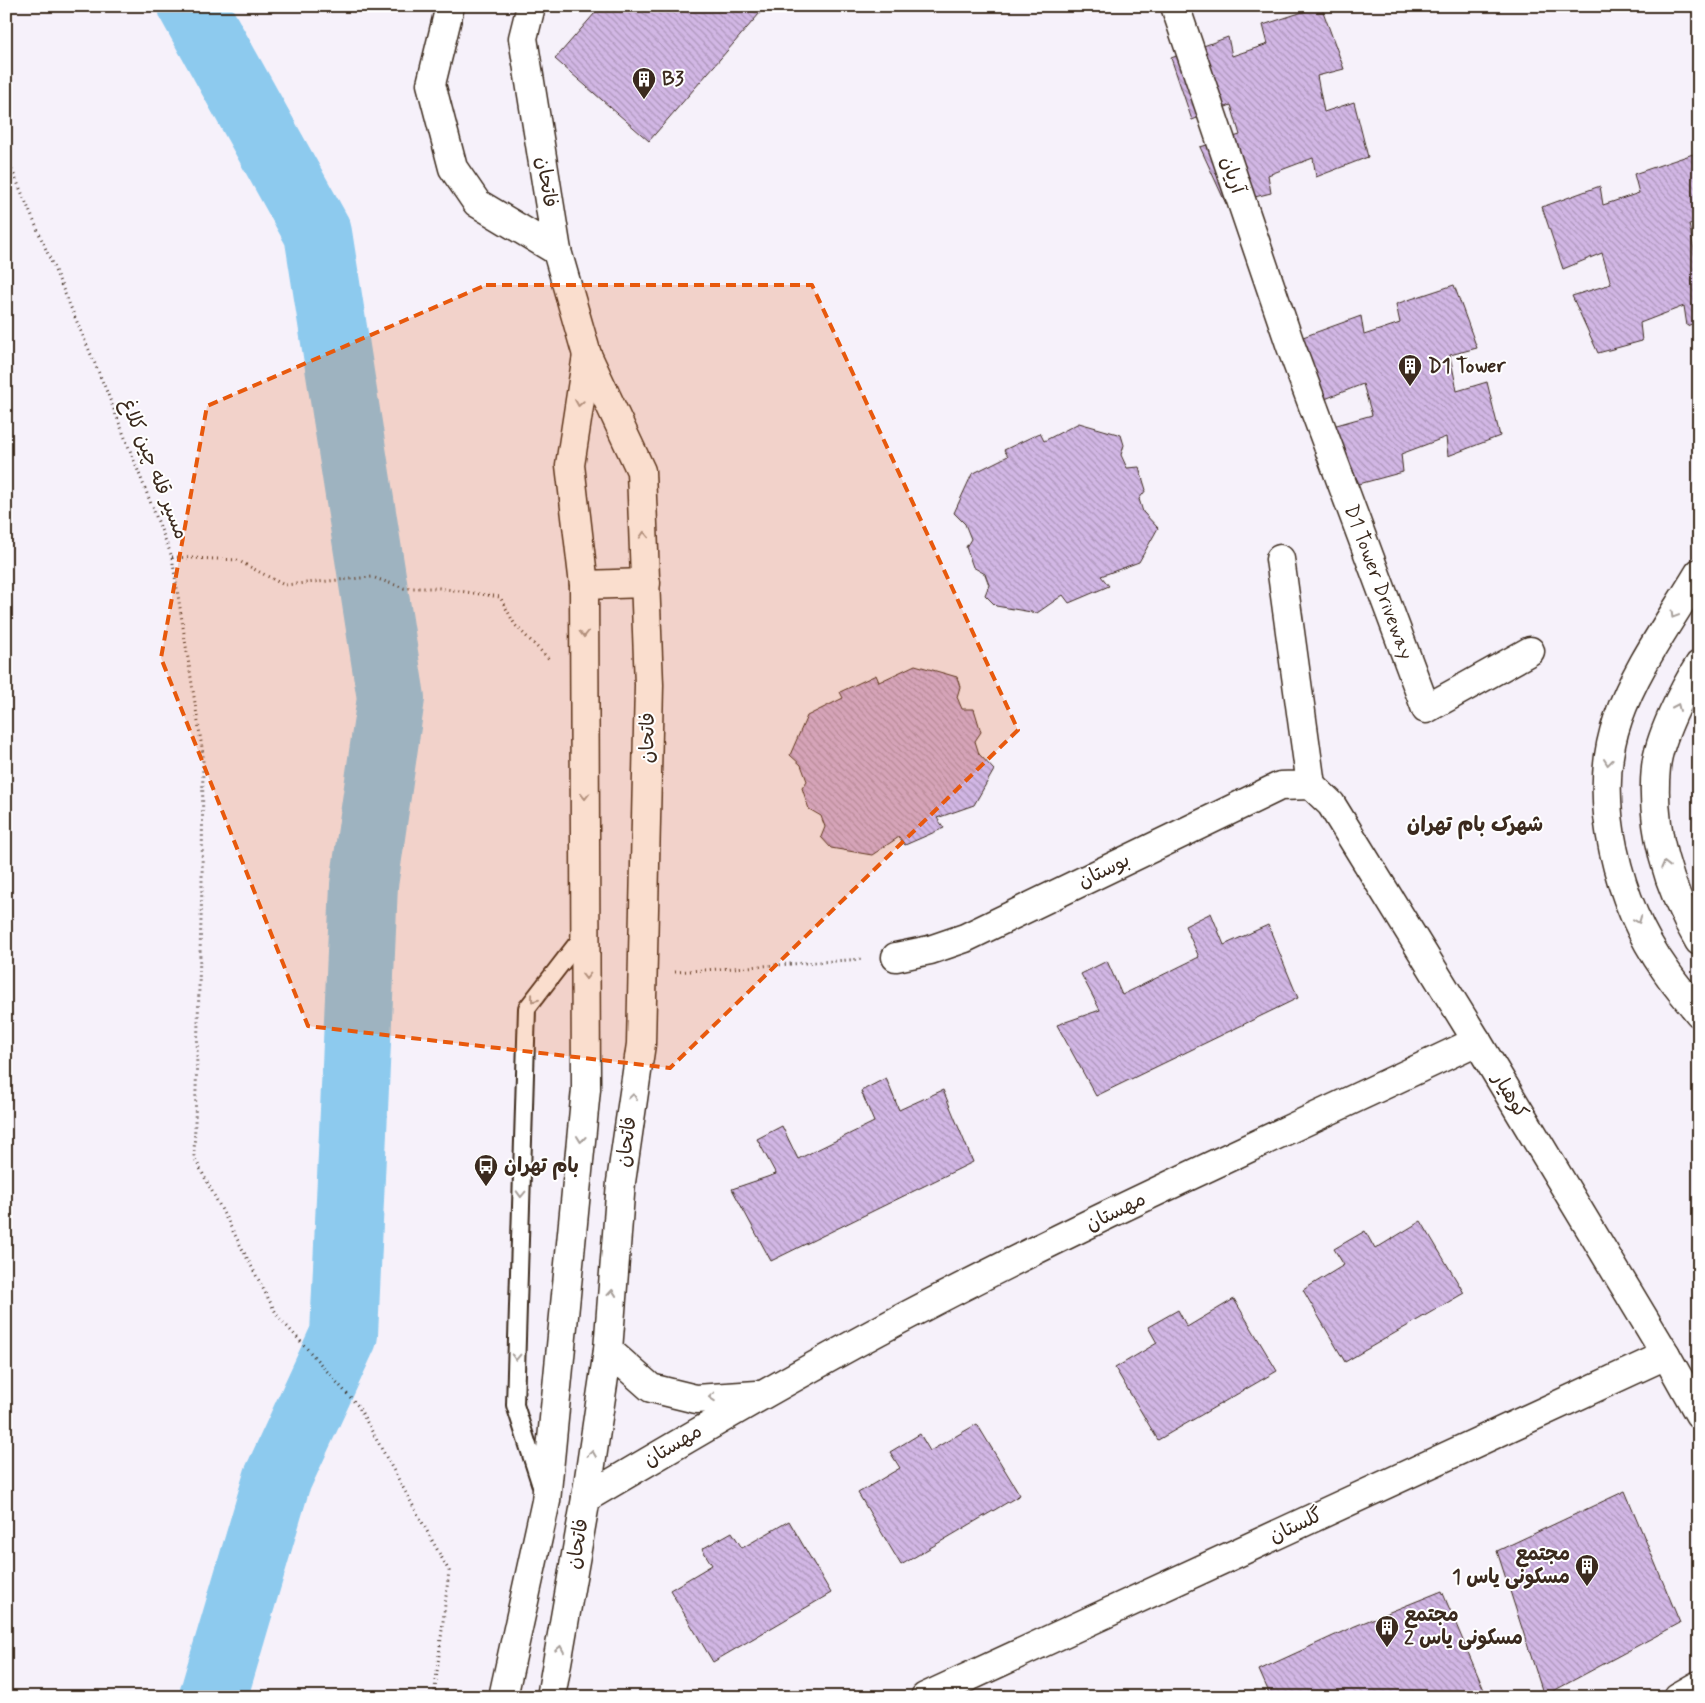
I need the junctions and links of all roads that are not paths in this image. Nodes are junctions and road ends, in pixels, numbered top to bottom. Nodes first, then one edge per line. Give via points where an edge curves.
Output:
1 (450, 6) edge
2 (530, 6) edge
3 (1175, 6) edge
4 (556, 251) junction
5 (1290, 344) joint
6 (587, 355) junction
7 (1280, 559) dead end
8 (1699, 573) edge
9 (646, 583) junction
10 (584, 585) junction
11 (1530, 651) dead end
12 (1699, 665) edge
13 (1311, 785) junction
14 (585, 933) junction
15 (1699, 941) edge
16 (896, 957) road end
17 (1699, 1013) edge
18 (1477, 1041) junction
19 (608, 1350) junction
20 (1666, 1355) junction
21 (761, 1394) junction
22 (1699, 1414) edge
23 (586, 1498) junction
24 (546, 1501) junction
25 (1699, 1685) edge
26 (503, 1697) edge
27 (551, 1697) edge
28 (925, 1697) edge
29 (1678, 1697) edge

1 - 4 street via 431,84 453,168 478,203
2 - 4 street, فاتحان via 523,38
3 - 5 street, آریان
4 - 6 street, فاتحان
5 - 11 street, D1 Tower Driveway via 1426,709
9 -> 6 street, فاتحان via 641,470
6 -> 10 street, فاتحان via 570,465
7 - 13 street
8 -> 17 street via 1642,668 1619,718 1610,745 1607,774 1609,829 1622,879 1642,929 1665,971
9 - 10 street
19 -> 9 street, فاتحان via 621,1182 641,1044 649,685
10 -> 14 street, فاتحان
15 -> 12 street via 1683,915 1665,866 1656,814 1656,765 1687,683
13 - 16 street, بوستان via 1280,786 965,938
13 - 18 street, کوهیار via 1330,804
14 -> 24 street, فاتحان via 586,1089
14 -> 24 lane via 527,1008 514,1404
18 - 20 street, کوهیار
18 - 21 street, مهستان via 1146,1197 912,1313
21 -> 19 street, مهستان via 696,1398 651,1388
23 -> 19 street, فاتحان
20 - 22 street, کوهیار
20 - 28 street, گلستان
21 - 23 street, مهستان
27 -> 23 street, فاتحان
24 - 26 street, فاتحان
25 - 29 street

